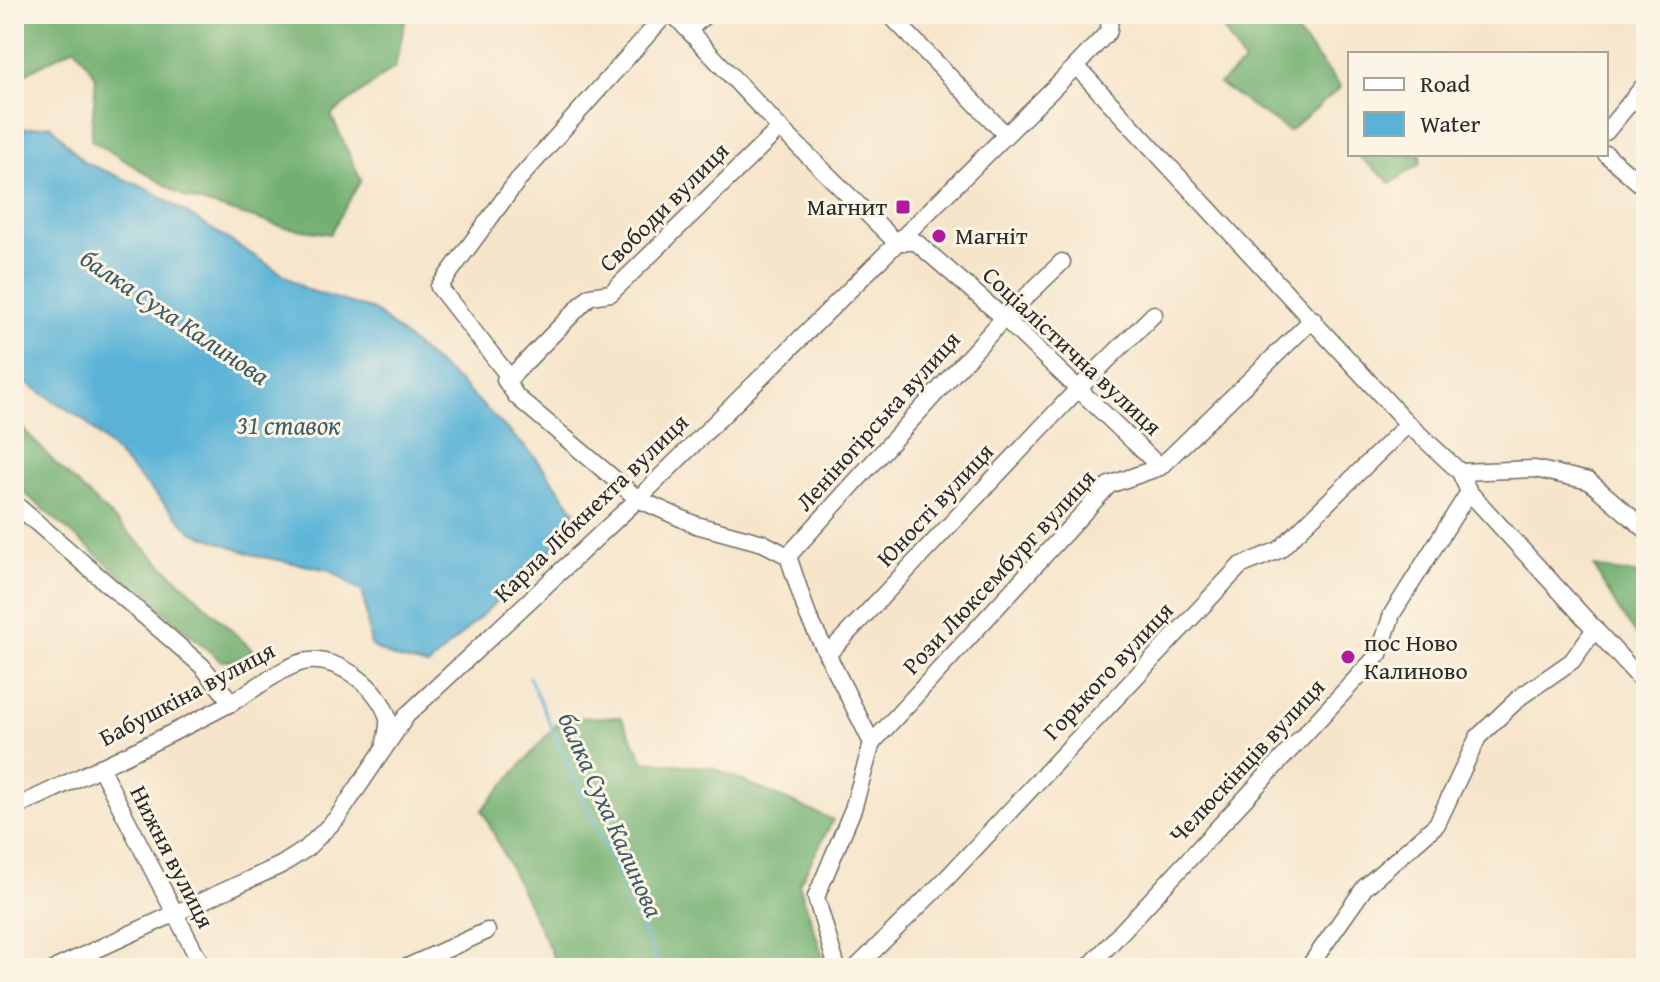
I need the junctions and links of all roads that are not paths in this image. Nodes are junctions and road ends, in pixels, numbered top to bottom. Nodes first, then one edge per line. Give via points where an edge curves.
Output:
1 (666, 14) edge
2 (673, 14) edge
3 (706, 14) edge
4 (889, 14) edge
5 (1110, 14) edge
6 (689, 30) junction
7 (1076, 66) junction
8 (1646, 83) edge
9 (780, 128) junction
10 (1608, 130) edge
11 (1006, 135) junction
12 (1608, 156) edge
13 (1646, 189) edge
14 (896, 242) junction
15 (1062, 262) dead end
16 (1154, 314) dead end
17 (1004, 318) junction
18 (1313, 319) junction
19 (510, 378) junction
20 (1078, 389) junction
21 (1408, 424) junction
22 (1160, 467) junction
23 (1460, 472) junction
24 (1469, 492) junction
25 (638, 499) junction
26 (14, 503) edge
27 (1646, 530) edge
28 (788, 556) junction
29 (1595, 629) junction
30 (827, 655) junction
31 (1646, 685) edge
32 (232, 703) junction
33 (872, 743) junction
34 (385, 745) junction
35 (100, 767) junction
36 (14, 808) edge
37 (173, 916) junction
38 (487, 931) dead end
39 (56, 968) edge
40 (203, 968) edge
41 (405, 968) edge
42 (837, 968) edge
43 (856, 968) edge
44 (1088, 968) edge
45 (1308, 968) edge

1 - 19 street via 518,180 439,287
2 - 6 street, Соціалістична вулиця
3 - 6 street
4 - 11 street
5 - 7 street, Карла Лібкнехта вулиця via 1109,31
6 - 9 street, Соціалістична вулиця
7 - 11 street, Карла Лібкнехта вулиця
7 - 18 street
8 - 10 street
9 - 14 street, Соціалістична вулиця
9 - 19 street, Свободи вулиця via 611,293 590,296
11 - 14 street, Карла Лібкнехта вулиця
12 - 13 street
14 - 17 street, Соціалістична вулиця via 916,242
14 - 25 street, Карла Лібкнехта вулиця
15 - 17 street, Леніногірська вулиця
16 - 20 street, Юності вулиця
17 - 20 street, Соціалістична вулиця
17 - 28 street, Леніногірська вулиця
18 - 21 street
18 - 22 street, Рози Люксембург вулиця
19 - 25 street via 505,380 517,397
20 - 22 street, Соціалістична вулиця
20 - 30 street, Юності вулиця
21 - 23 street
21 - 43 street, Горького вулиця via 1279,550 1240,566
22 - 33 street, Рози Люксембург вулиця via 1109,485
23 - 24 street
23 - 27 street via 1535,469 1589,481
24 - 29 street
24 - 44 street, Челюскінців вулиця via 1392,614 1379,654
25 - 28 street
25 - 34 street, Карла Лібкнехта вулиця via 407,715
26 - 32 street via 202,666
28 - 30 street
29 - 31 street
29 - 45 street via 1572,661 1520,697 1478,737 1437,824 1365,887
30 - 33 street
32 - 34 street, Бабушкіна вулиця via 298,663 323,661 375,693 388,721
32 - 35 street, Бабушкіна вулиця
33 - 42 street via 853,809 816,897
34 - 37 street, Карла Лібкнехта вулиця via 337,818 306,849
35 - 36 street, Бабушкіна вулиця
35 - 37 street, Нижня вулиця
37 - 39 street, Карла Лібкнехта вулиця
37 - 40 street, Нижня вулиця
38 - 41 street

